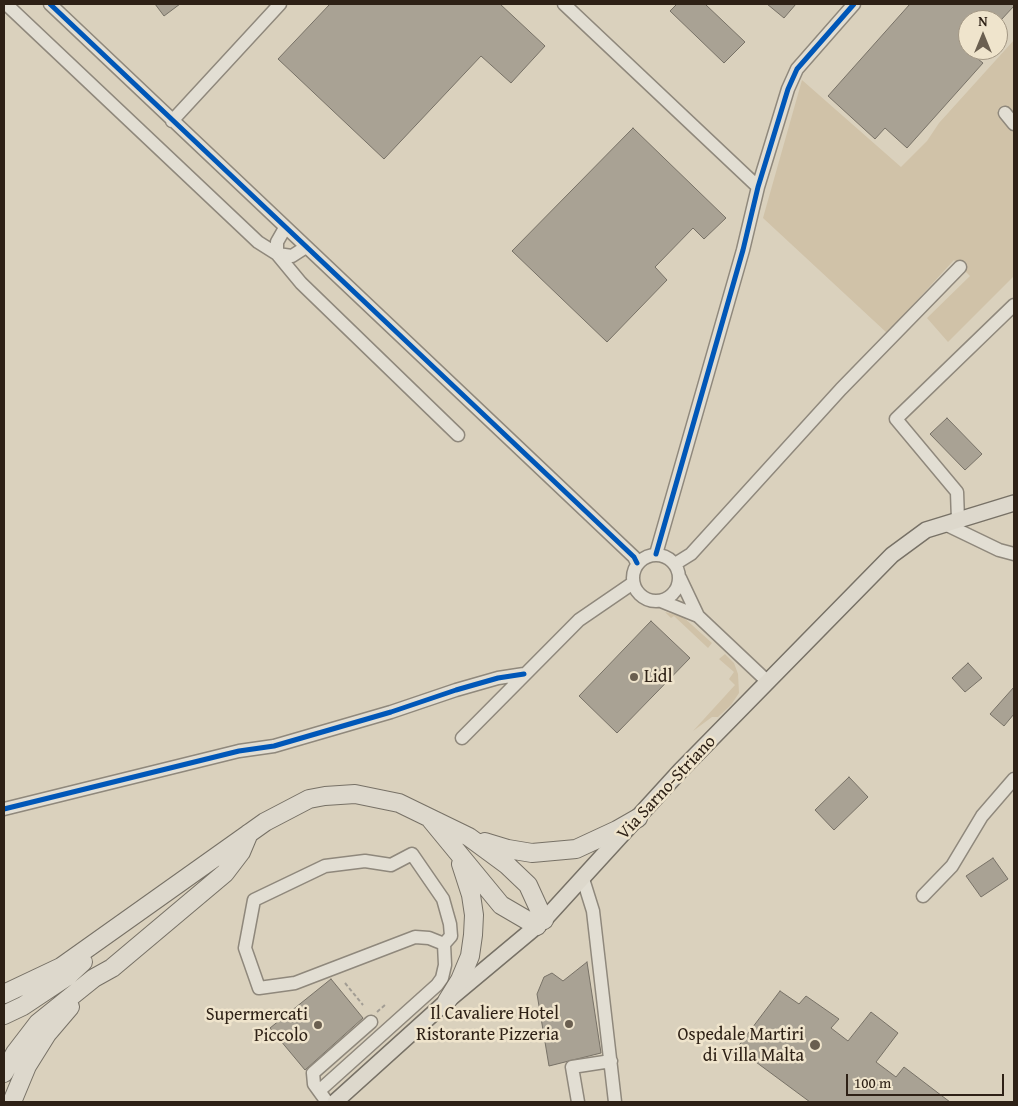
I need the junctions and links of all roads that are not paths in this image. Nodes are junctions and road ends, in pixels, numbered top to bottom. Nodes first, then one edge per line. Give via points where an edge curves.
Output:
1 (6, 4) edge
2 (50, 4) edge
3 (280, 4) edge
4 (564, 4) edge
5 (854, 4) edge
6 (1005, 113) dead end
7 (172, 121) junction
8 (1014, 124) edge
9 (758, 187) junction
10 (286, 228) junction
11 (306, 247) junction
12 (277, 254) junction
13 (960, 267) dead end
14 (1014, 305) edge
15 (458, 435) dead end
16 (1014, 503) edge
17 (952, 522) junction
18 (656, 554) junction
19 (1014, 554) edge
20 (637, 563) junction
21 (676, 564) junction
22 (680, 578) junction
23 (633, 584) junction
24 (661, 601) junction
25 (698, 616) junction
26 (524, 674) junction
27 (768, 682) junction
28 (462, 738) dead end
29 (1014, 779) edge
30 (4, 809) edge
31 (428, 816) junction
32 (638, 818) junction
33 (248, 833) junction
34 (469, 837) junction
35 (459, 856) junction
36 (583, 879) junction
37 (923, 896) dead end
38 (136, 912) junction
39 (541, 923) junction
40 (444, 944) junction
41 (94, 978) junction
42 (4, 994) edge
43 (447, 1001) junction
44 (4, 1015) edge
45 (372, 1019) road end
46 (611, 1061) junction
47 (4, 1073) edge
48 (319, 1090) junction
49 (12, 1102) edge
50 (327, 1102) edge
51 (335, 1102) edge
52 (578, 1102) edge
53 (615, 1102) edge

1 - 12 street via 258,242
2 - 7 street
3 - 7 street
4 - 9 street
5 - 9 street via 797,69
6 - 8 street
7 - 10 street
9 - 18 street
10 - 11 street
10 - 12 street via 277,242
11 - 12 street via 292,256
11 - 20 street
12 - 15 street via 301,283
13 - 21 street via 841,389 691,554
14 - 17 street via 896,419 958,492
16 - 17 main road, Via Sarno-Striano
17 - 19 street via 999,550
17 - 27 main road, Via Sarno-Striano via 926,530 892,555
18 - 20 street
18 - 21 street
20 - 23 street
21 - 22 street
22 - 24 street via 674,592
22 - 25 street
23 - 24 street via 647,599
23 - 26 street via 589,612
24 - 25 street
25 - 27 street
26 - 28 street
26 - 30 street via 456,690 274,746 239,751
27 - 32 main road, Via Sarno-Striano
29 - 37 street via 982,816 952,866
31 - 33 highway via 383,799 339,795 310,799
31 - 34 highway
31 - 35 highway
32 - 34 highway via 576,849 554,853 508,850
32 - 36 main road, Via Sarno-Striano
33 - 38 highway
33 - 41 highway via 241,852 225,873 112,968
34 - 39 highway via 507,864 528,885
35 - 39 highway via 502,905
35 - 43 highway via 471,896 473,935 470,956
36 - 39 main road, Via Sarno-Striano
36 - 46 street via 594,911
38 - 42 highway via 61,966
38 - 44 highway via 68,976
39 - 43 main road, Via Sarno-Striano
40 - 40 street via 415,937 295,984 259,988 245,948 254,900 325,866 365,861 391,865 412,854 443,899 450,930
40 - 48 street via 445,965 437,985
41 - 47 highway via 38,1023
41 - 49 highway via 47,1034 27,1066
43 - 51 main road, Via Sarno-Striano
45 - 48 street via 313,1072 314,1084
46 - 52 street via 572,1067
46 - 53 street
48 - 50 street

